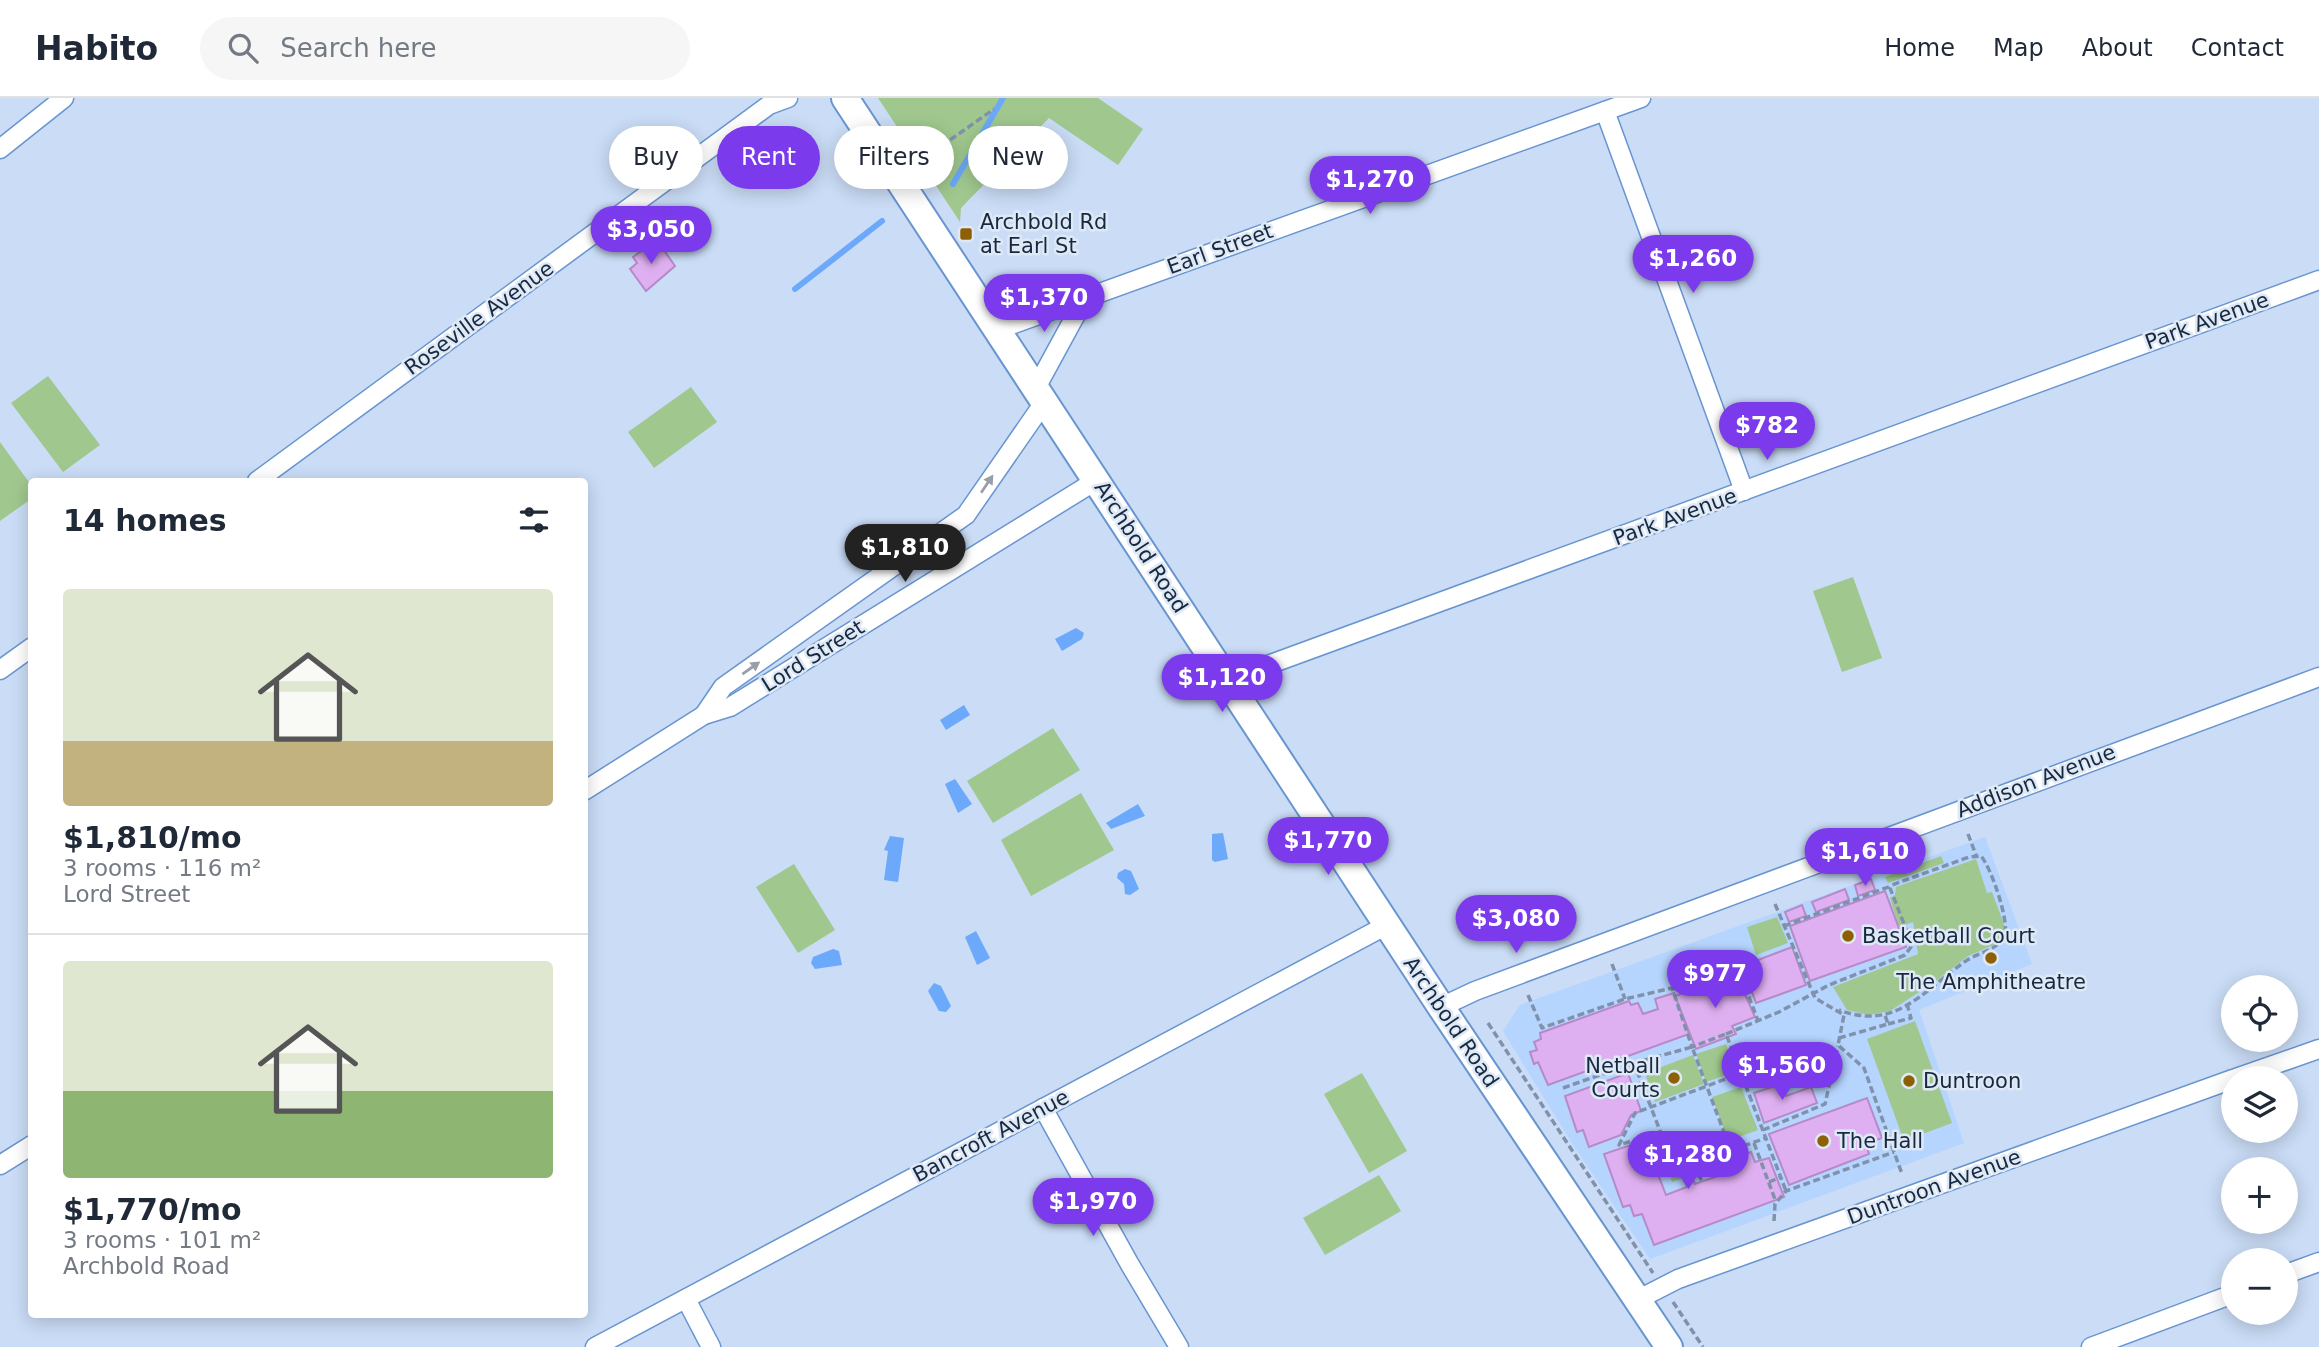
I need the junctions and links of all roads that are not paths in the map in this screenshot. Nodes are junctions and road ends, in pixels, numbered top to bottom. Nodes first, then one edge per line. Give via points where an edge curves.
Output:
1 (64, 98) edge
2 (788, 98) edge
3 (845, 98) edge
4 (1642, 98) edge
5 (771, 101) edge
6 (1605, 111) junction
7 (0, 149) edge
8 (2319, 280) edge
9 (1084, 298) junction
10 (998, 330) junction
11 (1041, 394) junction
12 (261, 478) edge
13 (1097, 480) junction
14 (1744, 491) junction
15 (28, 650) edge
16 (0, 670) edge
17 (2319, 677) edge
18 (1227, 680) junction
19 (704, 715) junction
20 (588, 788) edge
21 (1387, 925) junction
22 (1441, 1007) junction
23 (2319, 1049) edge
24 (2269, 1066) edge
25 (2221, 1083) edge
26 (1043, 1108) junction
27 (28, 1148) edge
28 (0, 1166) edge
29 (2319, 1262) edge
30 (2298, 1270) edge
31 (2221, 1298) edge
32 (687, 1299) junction
33 (1637, 1300) junction
34 (595, 1347) edge
35 (711, 1347) edge
36 (1180, 1347) edge
37 (1669, 1347) edge
38 (2091, 1347) edge

1 - 7 street
2 - 5 street, Roseville Avenue
3 - 10 main road, Archbold Road
4 - 6 street, Earl Street
5 - 12 street, Roseville Avenue
6 - 9 street, Earl Street
6 - 14 street
8 - 14 street, Park Avenue
9 - 10 street, Earl Street
9 - 11 street, Lord Street
10 - 11 main road, Archbold Road
11 - 13 main road, Archbold Road
19 -> 11 street, Lord Street via 723,687 966,515
13 - 18 main road, Archbold Road
13 - 19 street, Lord Street via 730,706
14 - 18 street, Park Avenue
15 - 16 street
17 - 22 street, Addison Avenue
18 - 21 main road, Archbold Road
19 - 20 street, Lord Street
21 - 22 main road, Archbold Road
21 - 26 street, Bancroft Avenue
22 - 33 main road, Archbold Road
23 - 24 street, Duntroon Avenue
25 - 33 street, Duntroon Avenue via 1662,1285
26 - 32 street, Bancroft Avenue
26 - 36 street
27 - 28 street
29 - 30 street
31 - 38 street
32 - 34 street, Bancroft Avenue
32 - 35 street
33 - 37 main road, Archbold Road

